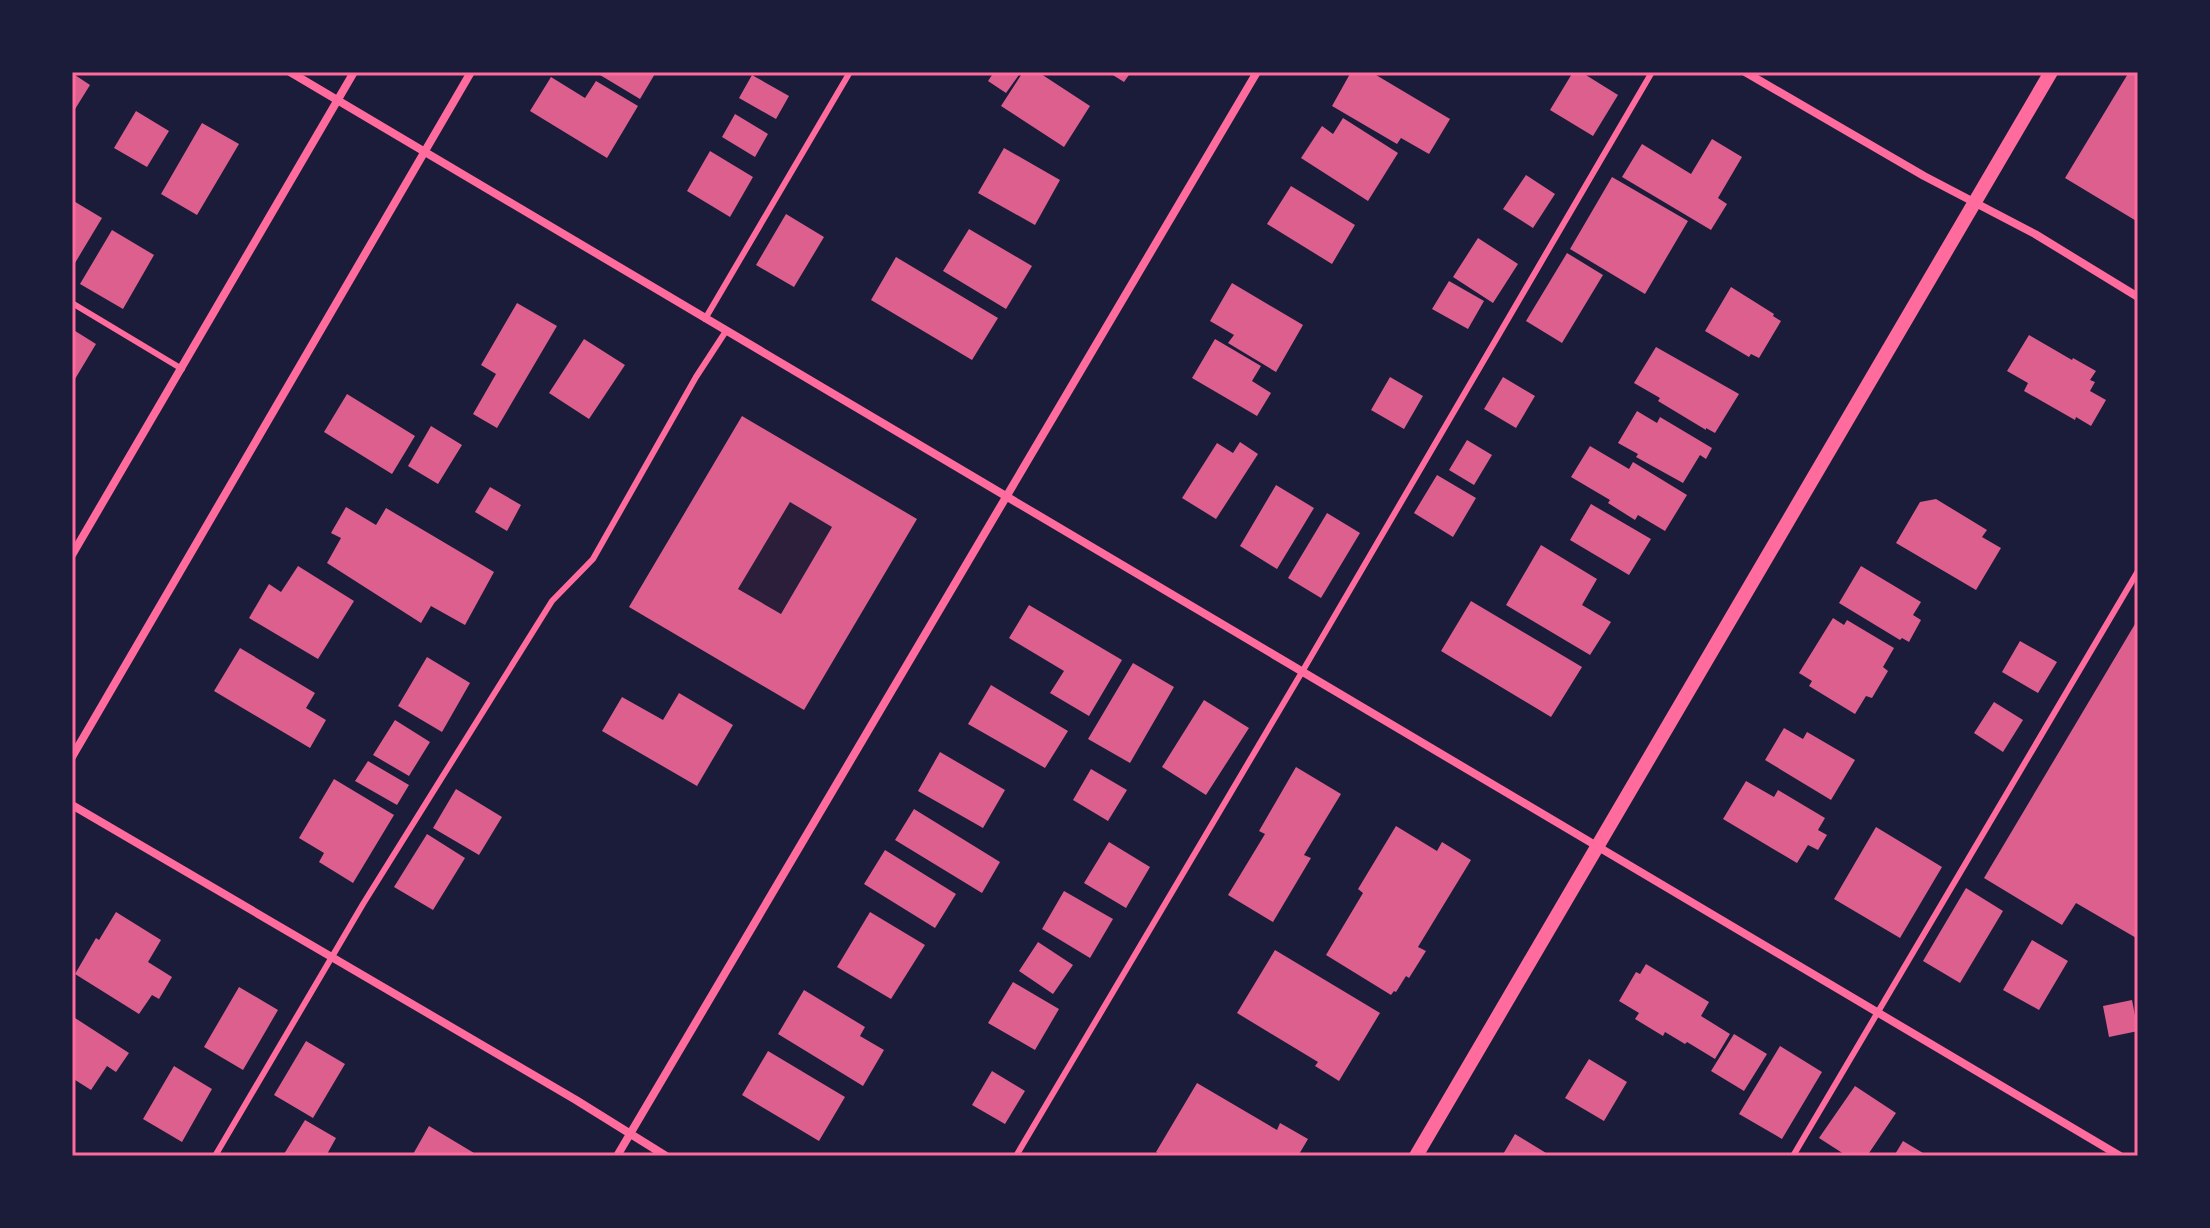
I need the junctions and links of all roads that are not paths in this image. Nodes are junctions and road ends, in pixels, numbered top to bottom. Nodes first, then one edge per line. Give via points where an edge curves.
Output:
1 (290, 72) edge
2 (354, 72) edge
3 (471, 72) edge
4 (850, 72) edge
5 (1257, 72) edge
6 (1652, 72) edge
7 (1745, 72) edge
8 (2051, 72) edge
9 (338, 100) junction
10 (425, 152) junction
11 (1974, 203) junction
12 (2138, 297) edge
13 (72, 303) edge
14 (705, 319) junction
15 (726, 331) junction
16 (182, 369) junction
17 (1006, 497) junction
18 (72, 555) edge
19 (2138, 571) edge
20 (1302, 672) junction
21 (72, 757) edge
22 (72, 805) edge
23 (1598, 847) junction
24 (331, 957) junction
25 (1878, 1013) junction
26 (630, 1135) junction
27 (215, 1156) edge
28 (617, 1156) edge
29 (666, 1156) edge
30 (1016, 1156) edge
31 (1416, 1156) edge
32 (1793, 1156) edge
33 (2120, 1156) edge

1 - 9 street
2 - 9 street
3 - 10 street
4 - 14 lane
5 - 17 street
6 - 20 lane
7 - 11 street
8 - 11 street
9 - 10 street
9 - 16 street
10 - 14 street
10 - 21 street
11 - 12 street
11 - 23 street
13 - 16 lane
14 - 15 street
15 - 17 street
15 - 24 lane via 593,559 552,601
16 - 18 street
17 - 20 street
17 - 26 street
19 - 25 lane
20 - 23 street
20 - 30 lane
22 - 24 street
23 - 25 street
23 - 31 street
24 - 26 street
24 - 27 lane
25 - 32 lane
25 - 33 street
26 - 28 street
26 - 29 street

